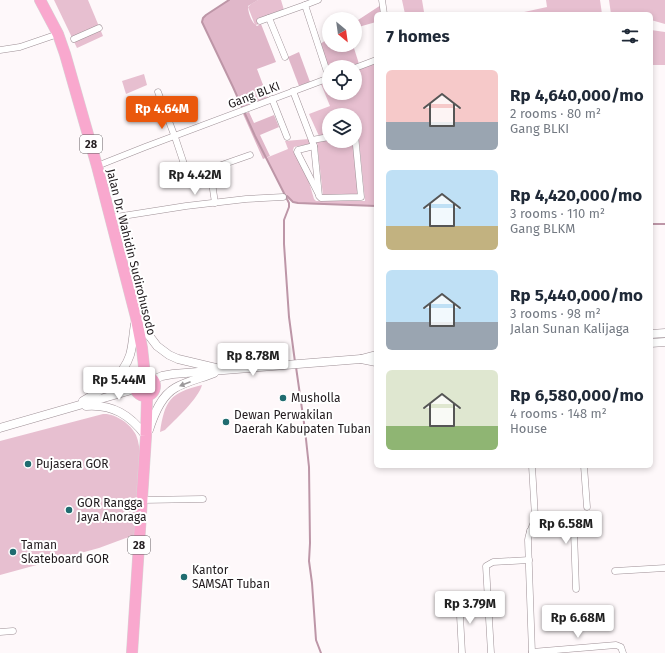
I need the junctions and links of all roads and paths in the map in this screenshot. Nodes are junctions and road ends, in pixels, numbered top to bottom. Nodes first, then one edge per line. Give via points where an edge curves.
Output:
1 (40, 0) edge
2 (318, 0) edge
3 (382, 0) edge
4 (305, 5) junction
5 (384, 12) edge
6 (270, 18) junction
7 (260, 21) dead end
8 (99, 28) dead end
9 (58, 34) junction
10 (74, 39) dead end
11 (0, 50) edge
12 (285, 57) dead end
13 (323, 60) edge
14 (374, 61) edge
15 (362, 65) edge
16 (322, 81) edge
17 (293, 91) junction
18 (158, 92) dead end
19 (272, 99) junction
20 (175, 136) junction
21 (287, 137) dead end
22 (322, 140) edge
23 (313, 143) junction
24 (356, 148) edge
25 (250, 156) dead end
26 (97, 166) junction
27 (210, 169) junction
28 (319, 196) junction
29 (283, 197) dead end
30 (215, 203) junction
31 (110, 218) junction
32 (136, 317) junction
33 (665, 333) edge
34 (653, 334) edge
35 (665, 342) edge
36 (653, 343) edge
37 (374, 356) edge
38 (361, 359) junction
39 (374, 362) edge
40 (221, 370) junction
41 (149, 378) junction
42 (135, 389) junction
43 (147, 396) junction
44 (74, 407) junction
45 (0, 428) edge
46 (146, 436) junction
47 (532, 468) edge
48 (584, 468) edge
49 (203, 499) dead end
50 (142, 500) junction
51 (587, 507) dead end
52 (530, 530) junction
53 (529, 560) junction
54 (665, 568) edge
55 (615, 570) dead end
56 (576, 589) dead end
57 (459, 597) dead end
58 (13, 631) dead end
59 (0, 632) edge
60 (622, 650) edge
61 (532, 652) edge
62 (132, 653) edge
63 (462, 653) edge
64 (491, 653) edge

1 - 9 highway, Jalan Dr. Wahidin Sudirohusodo / 28
2 - 4 street
3 - 5 street
4 - 6 street
4 - 13 street
6 - 7 street
6 - 12 street
8 - 10 street
9 - 11 street via 20,47
9 - 26 highway, Jalan Dr. Wahidin Sudirohusodo / 28
14 - 15 street
16 - 17 street, Gang BLKI
17 - 19 street, Gang BLKI
17 - 23 street
18 - 20 street
19 - 20 street, Gang BLKI
19 - 21 street
20 - 26 street, Gang BLKI
20 - 27 street via 188,174 192,176
22 - 23 street
23 - 28 street
23 - 28 street via 298,150 297,153
24 - 28 street via 361,198 324,199
25 - 27 street
26 - 31 highway, Jalan Dr. Wahidin Sudirohusodo / 28
27 - 30 street
29 - 30 street
30 - 31 street
31 - 32 highway, Jalan Dr. Wahidin Sudirohusodo / 28
32 - 40 main road via 157,346 168,355 178,360
32 - 41 highway, Jalan Dr. Wahidin Sudirohusodo / 28
32 - 44 main road via 129,357 121,371 108,385
33 - 34 main road
35 - 36 main road
37 - 38 main road
38 - 39 main road
38 - 40 main road
40 - 41 main road
40 -> 46 main road via 181,385 166,395
41 - 42 highway via 137,380
41 - 43 highway, 28 via 155,387
42 - 43 highway via 140,396
42 - 44 main road
43 - 46 highway, 28
44 - 45 main road
44 - 46 main road via 109,408 132,419
46 - 50 highway, 28
47 - 52 street via 535,517
48 - 51 street
49 - 50 street
50 - 62 highway, 28
52 - 53 street
52 - 56 street via 569,526 573,528
53 - 61 street
53 - 64 street via 493,562 486,566
54 - 55 street
57 - 63 street
58 - 59 street
60 - 61 street via 616,645

